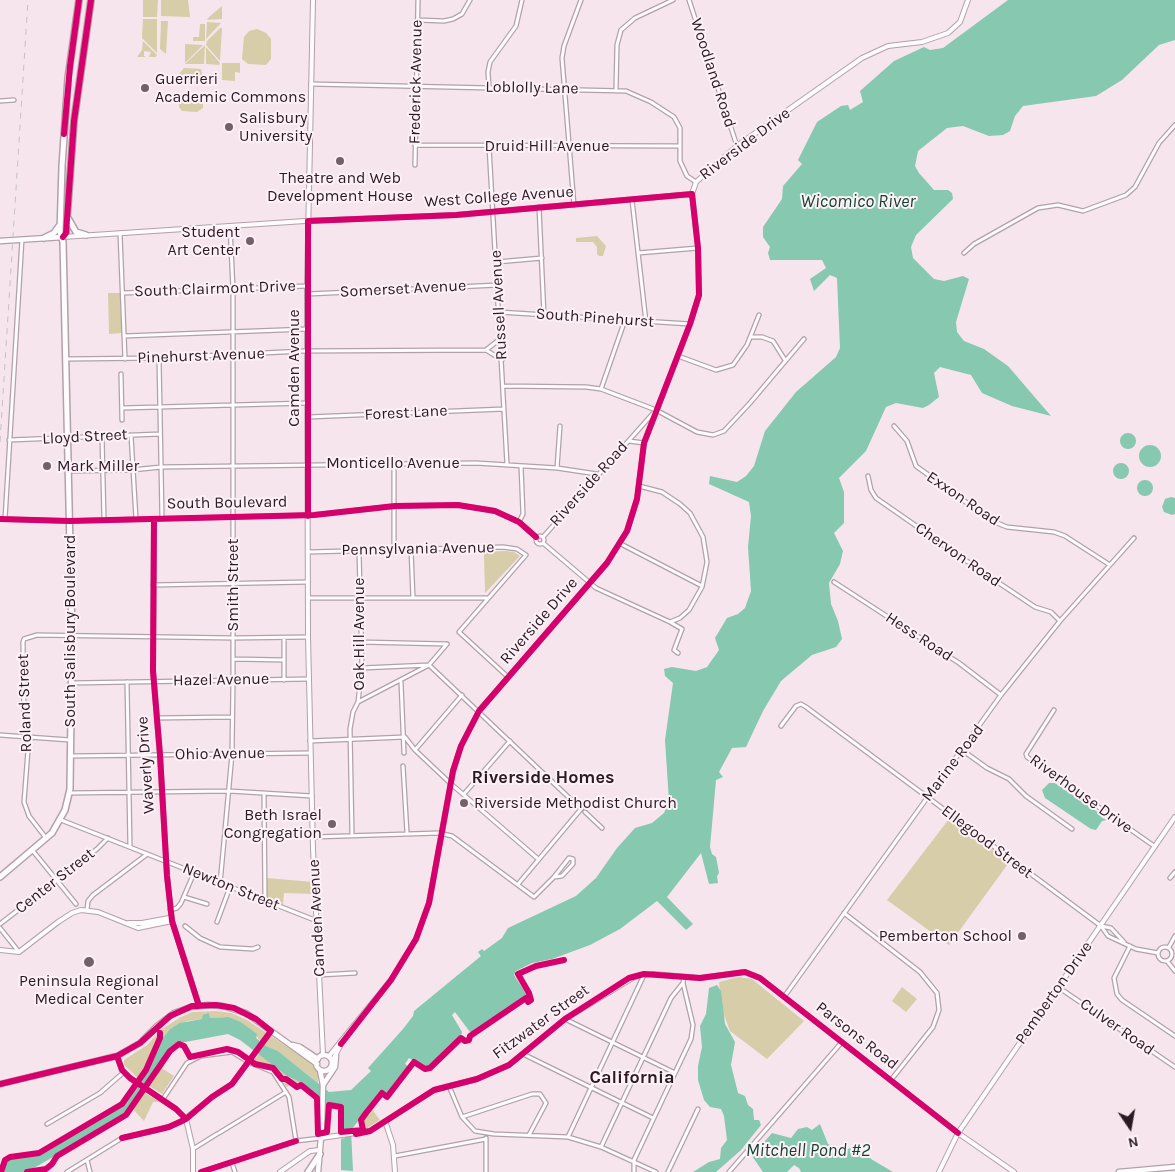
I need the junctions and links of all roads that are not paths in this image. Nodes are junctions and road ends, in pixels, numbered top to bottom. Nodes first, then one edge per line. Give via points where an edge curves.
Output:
1 (79, 0) edge
2 (91, 0) edge
3 (312, 0) edge
4 (418, 0) edge
5 (470, 0) edge
6 (522, 0) edge
7 (581, 0) edge
8 (673, 0) edge
9 (689, 0) edge
10 (968, 0) edge
11 (417, 20) junction
12 (311, 84) junction
13 (417, 86) junction
14 (489, 88) junction
15 (563, 89) junction
16 (616, 89) junction
17 (14, 100) dead end
18 (0, 101) edge
19 (1175, 125) edge
20 (65, 126) junction
21 (415, 145) junction
22 (489, 146) junction
23 (568, 146) junction
24 (679, 146) junction
25 (737, 146) junction
26 (71, 152) junction
27 (415, 165) dead end
28 (696, 182) junction
29 (692, 194) junction
30 (632, 200) junction
31 (574, 205) junction
32 (539, 208) junction
33 (494, 212) junction
34 (67, 213) junction
35 (60, 221) junction
36 (308, 221) junction
37 (230, 226) junction
38 (120, 233) junction
39 (86, 235) junction
40 (63, 237) junction
41 (44, 238) junction
42 (22, 239) junction
43 (0, 241) edge
44 (698, 248) junction
45 (638, 252) junction
46 (964, 253) dead end
47 (542, 258) junction
48 (497, 262) junction
49 (498, 285) junction
50 (307, 286) junction
51 (233, 289) junction
52 (123, 293) junction
53 (308, 294) junction
54 (499, 312) junction
55 (544, 315) junction
56 (759, 315) dead end
57 (625, 320) junction
58 (646, 322) junction
59 (690, 324) junction
60 (308, 329) junction
61 (233, 332) junction
62 (124, 336) junction
63 (751, 337) junction
64 (500, 339) junction
65 (804, 339) dead end
66 (486, 350) junction
67 (308, 352) junction
68 (232, 356) junction
69 (678, 356) junction
70 (125, 358) junction
71 (159, 358) junction
72 (65, 359) junction
73 (502, 360) junction
74 (785, 360) junction
75 (121, 374) dead end
76 (503, 386) junction
77 (601, 389) junction
78 (308, 403) junction
79 (159, 406) junction
80 (232, 406) junction
81 (122, 408) junction
82 (504, 409) junction
83 (656, 410) junction
84 (308, 418) junction
85 (122, 420) dead end
86 (560, 426) dead end
87 (894, 426) dead end
88 (131, 434) junction
89 (160, 434) junction
90 (67, 436) junction
91 (102, 436) junction
92 (9, 440) junction
93 (628, 441) junction
94 (644, 443) junction
95 (394, 462) junction
96 (308, 464) junction
97 (507, 464) junction
98 (232, 466) junction
99 (521, 466) junction
100 (162, 467) junction
101 (557, 468) junction
102 (103, 470) junction
103 (132, 470) junction
104 (68, 471) junction
105 (597, 474) junction
106 (868, 476) dead end
107 (638, 486) junction
108 (395, 506) junction
109 (308, 516) junction
110 (233, 517) junction
111 (162, 518) junction
112 (2, 519) edge
113 (136, 519) junction
114 (154, 519) junction
115 (104, 520) junction
116 (70, 521) junction
117 (519, 522) junction
118 (536, 537) junction
119 (542, 537) junction
120 (1134, 538) dead end
121 (543, 542) junction
122 (621, 544) junction
123 (411, 549) junction
124 (394, 550) junction
125 (359, 551) junction
126 (308, 552) junction
127 (1110, 565) junction
128 (233, 582) junction
129 (308, 582) junction
130 (834, 582) dead end
131 (590, 583) junction
132 (153, 585) junction
133 (702, 587) junction
134 (308, 598) junction
135 (360, 598) junction
136 (413, 598) junction
137 (487, 598) junction
138 (1060, 621) junction
139 (670, 622) junction
140 (72, 635) junction
141 (308, 637) junction
142 (152, 638) junction
143 (233, 638) junction
144 (284, 638) junction
145 (360, 642) junction
146 (678, 653) dead end
147 (233, 659) junction
148 (284, 660) junction
149 (429, 665) junction
150 (362, 668) junction
151 (508, 677) junction
152 (309, 679) junction
153 (233, 680) junction
154 (284, 680) junction
155 (127, 682) junction
156 (154, 682) junction
157 (401, 682) junction
158 (72, 684) junction
159 (462, 694) junction
160 (1001, 695) junction
161 (358, 702) junction
162 (1054, 710) dead end
163 (479, 711) junction
164 (232, 717) junction
165 (156, 718) junction
166 (782, 726) dead end
167 (0, 735) edge
168 (29, 737) junction
169 (405, 738) junction
170 (71, 740) junction
171 (350, 740) junction
172 (310, 741) junction
173 (510, 741) junction
174 (415, 750) junction
175 (962, 750) junction
176 (310, 753) junction
177 (404, 753) dead end
178 (232, 754) junction
179 (160, 755) junction
180 (71, 756) junction
181 (128, 756) junction
182 (403, 766) dead end
183 (450, 783) junction
184 (229, 791) junction
185 (162, 792) junction
186 (69, 793) junction
187 (129, 793) junction
188 (264, 793) junction
189 (464, 794) junction
190 (312, 796) junction
191 (927, 797) junction
192 (585, 812) dead end
193 (1175, 817) edge
194 (61, 820) junction
195 (602, 828) dead end
196 (1072, 829) dead end
197 (406, 834) junction
198 (442, 834) junction
199 (352, 835) junction
200 (313, 837) junction
201 (108, 838) junction
202 (47, 839) junction
203 (1154, 846) junction
204 (130, 847) junction
205 (33, 851) junction
206 (147, 854) junction
207 (538, 858) junction
208 (165, 860) junction
209 (1175, 872) edge
210 (194, 873) junction
211 (0, 877) edge
212 (554, 877) junction
213 (1170, 878) dead end
214 (56, 880) junction
215 (518, 883) junction
216 (220, 884) junction
217 (230, 887) junction
218 (184, 897) junction
219 (265, 901) junction
220 (76, 904) dead end
221 (207, 904) dead end
222 (87, 910) junction
223 (170, 910) junction
224 (844, 913) junction
225 (172, 921) junction
226 (217, 922) dead end
227 (316, 922) junction
228 (0, 924) edge
229 (185, 926) dead end
230 (1100, 926) junction
231 (0, 928) edge
232 (1175, 936) edge
233 (1125, 943) junction
234 (1130, 946) junction
235 (258, 947) dead end
236 (1168, 948) junction
237 (0, 950) edge
238 (19, 952) junction
239 (1158, 953) junction
240 (1167, 960) junction
241 (1175, 971) edge
242 (736, 972) joint
243 (355, 973) dead end
244 (644, 974) junction
245 (320, 975) junction
246 (684, 977) junction
247 (683, 983) junction
248 (1058, 987) junction
249 (784, 997) junction
250 (199, 1006) junction
251 (565, 1019) junction
252 (271, 1031) junction
253 (1175, 1036) edge
254 (612, 1042) junction
255 (842, 1042) junction
256 (341, 1044) junction
257 (524, 1054) junction
258 (323, 1055) junction
259 (117, 1056) junction
260 (329, 1056) junction
261 (336, 1056) junction
262 (643, 1058) junction
263 (248, 1062) junction
264 (317, 1062) junction
265 (332, 1062) junction
266 (1175, 1067) edge
267 (330, 1068) junction
268 (320, 1070) junction
269 (124, 1072) junction
270 (675, 1073) junction
271 (891, 1080) junction
272 (0, 1084) edge
273 (449, 1085) junction
274 (323, 1086) junction
275 (590, 1088) junction
276 (286, 1092) junction
277 (163, 1099) junction
278 (621, 1103) junction
279 (698, 1109) dead end
280 (462, 1117) junction
281 (653, 1118) junction
282 (186, 1119) junction
283 (385, 1121) junction
284 (47, 1124) dead end
285 (958, 1133) junction
286 (486, 1134) junction
287 (530, 1135) junction
288 (568, 1137) junction
289 (321, 1138) junction
290 (486, 1139) junction
291 (296, 1141) junction
292 (601, 1147) junction
293 (193, 1149) junction
294 (320, 1152) junction
295 (395, 1156) junction
296 (87, 1160) junction
297 (232, 1162) junction
298 (634, 1163) junction
299 (1175, 1167) edge
300 (1136, 1171) edge
301 (67, 1172) edge
302 (90, 1172) edge
303 (193, 1172) edge
304 (202, 1172) edge
305 (235, 1172) edge
306 (280, 1172) edge
307 (308, 1172) edge
308 (318, 1172) edge
309 (395, 1172) edge
310 (486, 1172) edge
311 (634, 1172) edge
312 (656, 1172) edge
313 (668, 1172) edge
314 (729, 1172) edge
315 (939, 1172) edge
316 (1014, 1172) edge
317 (1119, 1172) edge

1 - 20 main road, South Salisbury Boulevard
2 - 26 main road, South Salisbury Boulevard
3 - 12 street, Camden Avenue
4 - 11 street, Frederick Avenue
5 - 11 street via 462,14 453,19
6 - 14 street via 516,26 490,62
7 - 15 street via 562,51
8 - 16 street via 635,18 620,30
9 - 25 street, Woodland Road
10 - 25 street, Riverside Drive via 960,22 948,33 938,38 876,50
11 - 13 street, Frederick Avenue
12 - 13 street, Loblolly Lane
12 - 36 street, Camden Avenue
13 - 14 street, Loblolly Lane
13 - 21 street, Frederick Avenue
14 - 15 street, Loblolly Lane
15 - 16 street, Loblolly Lane
15 - 23 street
16 - 24 street, Loblolly Lane via 639,96 674,117 680,128
17 - 18 street
19 - 46 street via 1159,143 1135,187 1126,195 1083,211 1058,205 1038,208
20 - 26 main road via 68,134 66,149
20 - 35 main road, South Salisbury Boulevard
21 - 22 street, Druid Hill Avenue
21 - 27 street, Frederick Avenue
22 - 23 street, Druid Hill Avenue
22 - 33 street, Russell Avenue
23 - 24 street, Druid Hill Avenue
23 - 31 street
24 - 28 street, Loblolly Lane via 683,170
25 - 28 street, Riverside Drive
26 - 34 main road, South Salisbury Boulevard
28 - 29 street, Riverside Drive
29 - 30 street, West College Avenue
29 - 44 street, Riverside Drive
30 - 31 street, West College Avenue
30 - 45 street
31 - 32 street, West College Avenue
32 - 33 street, West College Avenue
32 - 47 street
33 - 36 street, West College Avenue
33 - 48 street, Russell Avenue
34 - 39 main road via 76,232
34 - 40 main road, South Salisbury Boulevard
35 - 40 main road, South Salisbury Boulevard
35 - 41 main road via 57,231
36 - 37 street, West College Avenue
36 - 50 street, Camden Avenue
37 - 38 street, West College Avenue
37 - 51 street, Smith Street
38 - 39 street, West College Avenue
38 - 52 street
39 - 40 street, West College Avenue
40 - 41 main road, West College Avenue
40 - 72 main road, South Salisbury Boulevard
41 - 42 main road, West College Avenue
42 - 43 main road, West College Avenue
42 - 92 street
44 - 45 street
44 - 59 street, Riverside Drive via 699,295
45 - 58 street
47 - 48 street
47 - 55 street
48 - 49 street, Russell Avenue
49 - 53 street, Somerset Avenue
49 - 54 street, Russell Avenue
50 - 51 street, South Clairmont Drive
50 - 53 street, Camden Avenue
51 - 52 street, South Clairmont Drive
51 - 61 street, Smith Street
52 - 62 street
53 - 60 street, Camden Avenue
54 - 55 street, South Pinehurst
54 - 64 street, Russell Avenue
55 - 57 street, South Pinehurst
56 - 63 street
57 - 58 street, South Pinehurst
57 - 77 street
58 - 59 street, South Pinehurst
59 - 69 street, Riverside Drive
60 - 61 street
60 - 67 street, Camden Avenue
61 - 62 street
61 - 68 street, Smith Street
62 - 70 street
63 - 69 street via 738,361 722,370
63 - 74 street via 773,341
64 - 66 street
64 - 73 street, Russell Avenue
65 - 74 street
66 - 67 street, Pinehurst Avenue
66 - 73 street
67 - 68 street, Pinehurst Avenue
67 - 78 street, Camden Avenue
68 - 71 street, Pinehurst Avenue
68 - 80 street, Smith Street
69 - 83 street, Riverside Drive
70 - 71 street, Pinehurst Avenue
70 - 72 street, Pinehurst Avenue
71 - 79 street
72 - 90 main road, South Salisbury Boulevard
73 - 76 street, Russell Avenue
74 - 83 street via 750,403 717,434 708,436 696,432
75 - 81 street
76 - 77 street
76 - 82 street, Russell Avenue
77 - 83 street
78 - 80 street
78 - 84 street, Camden Avenue
79 - 80 street
79 - 81 street
79 - 89 street
80 - 98 street, Smith Street
81 - 85 street
82 - 84 street, Forest Lane
82 - 97 street, Russell Avenue
83 - 93 street, Riverside Road
83 - 94 street, Riverside Drive
84 - 96 street, Camden Avenue
86 - 101 street
87 - 127 street, Exxon Road via 907,441 916,466 992,521 1007,527 1059,534
88 - 89 street, Lloyd Street
88 - 91 street, Lloyd Street
88 - 103 street
89 - 100 street
90 - 91 street, Lloyd Street
90 - 92 street, Lloyd Street
90 - 104 main road, South Salisbury Boulevard
91 - 102 street
92 - 112 street
93 - 94 street
93 - 105 street, Riverside Road
94 - 107 street, Riverside Drive
95 - 96 street, Monticello Avenue
95 - 97 street, Monticello Avenue
95 - 108 street
96 - 98 street, Monticello Avenue
96 - 109 street, Camden Avenue
97 - 99 street, Monticello Avenue
98 - 100 street, Monticello Avenue
98 - 110 street, Smith Street
99 - 101 street, Monticello Avenue
99 - 117 street via 523,514
100 - 103 street, Monticello Avenue
100 - 111 street
101 - 105 street, Monticello Avenue
102 - 103 street, Monticello Avenue
102 - 104 street, Monticello Avenue
102 - 115 street
103 - 113 street
104 - 116 main road, South Salisbury Boulevard
105 - 119 street, Riverside Road
106 - 138 street, Chervon Road via 876,498
107 - 122 street, Riverside Drive via 630,523
107 - 133 street via 670,497 690,513 698,525 707,562
108 - 109 street, South Boulevard
108 - 117 street, South Boulevard via 474,506
108 - 124 street
109 - 110 street, South Boulevard
109 - 126 street, Camden Avenue
110 - 111 street, South Boulevard
110 - 128 street, Smith Street
111 - 114 street, South Boulevard
112 - 116 street, South Boulevard
113 - 114 street, South Boulevard
113 - 115 street, South Boulevard
114 - 132 street, Waverly Drive
115 - 116 street, South Boulevard
116 - 140 main road, South Salisbury Boulevard
117 - 118 street, South Boulevard
118 - 119 street
118 - 121 street, South Boulevard via 537,543
119 - 121 street
120 - 127 street, Marine Road
121 - 131 street
122 - 131 street, Riverside Drive
122 - 133 street
123 - 124 street, Pennsylvania Avenue
123 - 136 street
123 - 137 street, Pennsylvania Avenue via 509,547 526,555
124 - 125 street, Pennsylvania Avenue
125 - 126 street, Pennsylvania Avenue
125 - 135 street, Oak Hill Avenue
126 - 129 street, Camden Avenue
127 - 138 street, Marine Road
128 - 129 street
128 - 132 street
128 - 143 street, Smith Street
129 - 134 street, Camden Avenue
130 - 160 street, Hess Road via 959,663
131 - 139 street
131 - 151 street, Riverside Drive
132 - 142 street, Waverly Drive
133 - 139 street via 689,610
134 - 135 street
134 - 141 street, Camden Avenue
135 - 136 street
135 - 145 street, Oak Hill Avenue
136 - 137 street
137 - 151 street via 459,632
138 - 160 street, Marine Road
139 - 146 street via 682,629 674,650
140 - 142 street via 141,635
140 - 158 main road, South Salisbury Boulevard
140 - 168 street, Roland Street via 37,635 27,637 23,642 24,713
141 - 144 street
141 - 152 street, Camden Avenue
142 - 143 street
142 - 156 street, Waverly Drive
143 - 144 street
143 - 147 street, Smith Street
144 - 148 street
145 - 149 street via 448,644
145 - 150 street, Oak Hill Avenue
147 - 148 street
147 - 153 street, Smith Street
148 - 154 street
149 - 150 street
149 - 157 street
149 - 159 street
150 - 161 street, Oak Hill Avenue
151 - 163 street, Riverside Drive
152 - 154 street, Hazel Avenue
152 - 172 street, Camden Avenue
153 - 154 street, Hazel Avenue
153 - 156 street, Hazel Avenue
153 - 164 street, Smith Street
155 - 156 street, Hazel Avenue
155 - 158 street, Hazel Avenue
155 - 181 street
156 - 165 street, Waverly Drive
157 - 161 street
157 - 169 street
158 - 170 main road, South Salisbury Boulevard
159 - 163 street
159 - 174 street
160 - 175 street, Marine Road
161 - 171 street, Oak Hill Avenue via 351,721
162 - 203 street, Riverhouse Drive via 1027,757
163 - 173 street
163 - 183 street, Riverside Drive via 461,746
164 - 165 street
164 - 178 street, Smith Street
165 - 179 street, Waverly Drive
166 - 191 street, Ellegood Street via 801,704
167 - 168 street
168 - 170 street
168 - 202 street, Roland Street via 24,802 29,816
169 - 171 street
169 - 174 street
169 - 177 street
170 - 180 main road, South Salisbury Boulevard
171 - 172 street
171 - 199 street, Oak Hill Avenue
172 - 176 street, Camden Avenue
173 - 189 street
173 - 207 street via 581,809
174 - 183 street
175 - 191 street, Marine Road
175 - 196 street via 1009,779 1026,796
176 - 178 street, Ohio Avenue
176 - 190 street, Camden Avenue
178 - 179 street, Ohio Avenue
178 - 184 street, Smith Street
179 - 181 street, Ohio Avenue
179 - 185 street, Waverly Drive
180 - 181 street, Ohio Avenue
180 - 186 main road, South Salisbury Boulevard
181 - 187 street
182 - 197 street
183 - 189 street
183 - 198 street, Riverside Drive
184 - 185 street
184 - 188 street
184 - 216 street, Smith Street
185 - 187 street
185 - 208 street, Waverly Drive
186 - 187 street
186 - 194 main road, South Salisbury Boulevard
187 - 204 street
188 - 190 street
188 - 219 street
189 - 207 street
190 - 200 street, Camden Avenue
191 - 224 street, Marine Road
191 - 230 street, Ellegood Street
192 - 195 street
193 - 203 street, Pemberton Drive
194 - 201 street, Newton Street
194 - 202 main road, South Salisbury Boulevard
197 - 198 street
197 - 199 street
198 - 215 street via 458,839
198 - 256 street, Riverside Drive via 429,903 416,939 390,980
199 - 200 street
200 - 227 street, Camden Avenue
201 - 204 street, Newton Street
201 - 214 street, Center Street
202 - 205 main road, South Salisbury Boulevard
203 - 230 street, Pemberton Drive
204 - 206 street, Newton Street
205 - 211 main road, South Salisbury Boulevard
205 - 214 street
206 - 208 street, Newton Street
206 - 222 street via 90,898
207 - 215 street
208 - 210 street, Newton Street
208 - 223 street, Waverly Drive
209 - 213 street
210 - 216 street, Newton Street
210 - 218 street
212 - 212 street via 569,858 573,859 573,864 562,876
212 - 215 street via 534,897
214 - 220 street
214 - 228 street, Center Street
216 - 217 street, Newton Street
217 - 219 street, Newton Street
217 - 226 street
218 - 221 street
218 - 223 street via 179,906
219 - 227 street, Newton Street
222 - 225 street via 128,923 142,924 169,918
222 - 238 street via 72,913
223 - 225 street, Waverly Drive
224 - 249 street, Marine Road
224 - 271 street via 920,972 937,993 939,1010 933,1027
225 - 250 street, Waverly Drive
227 - 245 street, Camden Avenue
229 - 235 street via 200,938 220,947
230 - 233 street via 1108,936
230 - 233 street via 1111,928
230 - 248 street, Pemberton Drive
231 - 238 street
232 - 236 street
233 - 234 street
234 - 239 street
234 - 253 street via 1114,978 1116,994
236 - 239 street via 1162,948
236 - 240 street via 1172,954
237 - 238 street
239 - 240 street via 1160,959
240 - 241 street
242 - 246 street, Fitzwater Street
242 - 249 street, Parsons Road via 755,975
243 - 245 street
244 - 246 street, Fitzwater Street
244 - 251 street, Fitzwater Street via 630,978
244 - 254 street
245 - 258 street, Camden Avenue
246 - 247 street
247 - 262 street via 675,990
247 - 270 street via 693,1031
248 - 266 street, Culver Road
248 - 285 street, Pemberton Drive
249 - 255 street, Parsons Road
250 - 252 main road via 240,1010
250 - 259 main road via 174,1013 140,1043
251 - 254 street
251 - 257 street, Fitzwater Street
252 - 263 street
252 - 264 main road via 300,1047
254 - 262 street
254 - 275 street
255 - 271 street, Parsons Road
255 - 314 street
256 - 260 street, Riverside Drive
256 - 261 street, Riverside Drive
257 - 273 street, Fitzwater Street via 502,1069 462,1084
257 - 275 street
258 - 260 main road
258 - 264 main road
259 - 269 street
259 - 272 main road
260 - 265 main road
261 - 265 street, Riverside Drive
261 - 274 main road via 335,1067
262 - 270 street
262 - 278 street
263 - 276 street via 273,1072
263 - 277 street via 228,1052 193,1059 182,1069
263 - 282 street via 232,1084
264 - 268 main road
265 - 267 main road
267 - 268 main road
267 - 274 main road
268 - 274 main road
269 - 277 street
269 - 284 street via 100,1093
270 - 281 street
271 - 285 street, Parsons Road
273 - 280 street
273 - 283 street, Fitzwater Street via 427,1093
274 - 289 main road
275 - 278 street
275 - 288 street
276 - 291 street
276 - 293 street
277 - 282 street
278 - 281 street
278 - 292 street
279 - 313 street
280 - 286 street via 469,1126
280 - 287 street via 540,1094 546,1102
281 - 298 street
282 - 293 street
282 - 296 street via 169,1127 122,1138
283 - 289 street, Fitzwater Street via 370,1131
283 - 295 street
285 - 315 street, Pemberton Drive
285 - 316 street, Parsons Road
286 - 287 street
286 - 290 street
287 - 288 street
288 - 292 street
289 - 291 street
289 - 294 main road
290 - 295 street
290 - 310 street
291 - 297 street
292 - 298 street
293 - 303 street
294 - 306 street via 310,1151
294 - 307 main road
294 - 308 main road
295 - 309 street
296 - 301 street
296 - 302 street
297 - 304 street
297 - 305 street
298 - 311 street
298 - 312 street
299 - 300 main road
300 - 317 main road

